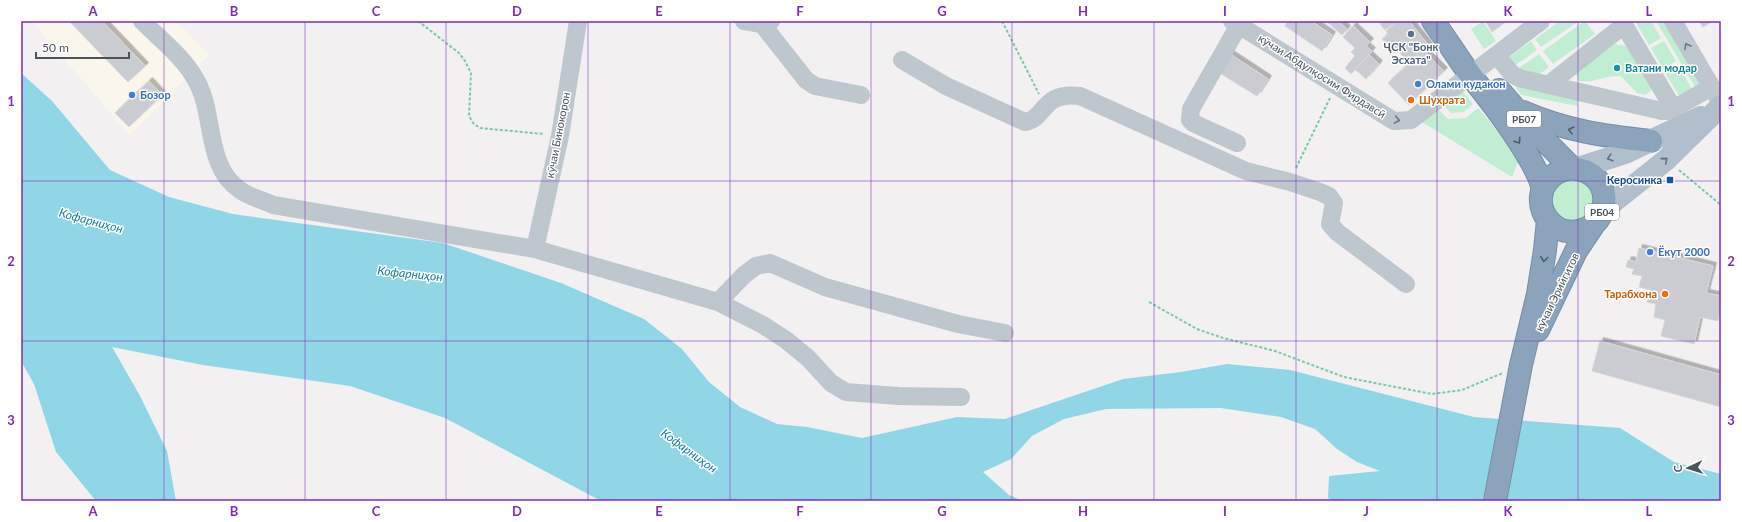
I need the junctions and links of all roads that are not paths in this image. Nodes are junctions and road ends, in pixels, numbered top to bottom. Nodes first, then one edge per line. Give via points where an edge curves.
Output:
1 (142, 21) edge
2 (578, 21) edge
3 (744, 21) edge
4 (1433, 21) edge
5 (1447, 21) edge
6 (1541, 21) edge
7 (1673, 21) edge
8 (767, 23) edge
9 (1236, 23) edge
10 (1623, 29) edge
11 (1497, 56) junction
12 (902, 60) dead end
13 (1475, 71) junction
14 (1548, 85) junction
15 (861, 94) dead end
16 (1719, 101) edge
17 (1673, 108) junction
18 (1506, 109) junction
19 (1651, 141) junction
20 (1237, 143) dead end
21 (1575, 168) junction
22 (1543, 188) junction
23 (1599, 216) junction
24 (1548, 220) junction
25 (535, 249) junction
26 (1406, 284) dead end
27 (718, 302) junction
28 (1005, 333) dead end
29 (1521, 365) junction
30 (961, 397) dead end
31 (1495, 501) edge

1 - 25 street via 187,66 198,82 216,155 225,175 240,190 273,205
2 - 25 street, кӯчаи Бинокорон via 560,136
3 - 8 street
4 - 13 highway, РБ07
5 - 13 highway, РБ07
6 - 11 street, кӯчаи Абдулқосим Фирдавсӣ
16 -> 7 street
8 - 15 street via 806,80 815,86
9 -> 13 street, кӯчаи Абдулқосим Фирдавсӣ via 1394,121 1411,120
9 - 20 street via 1191,108 1190,120
10 - 14 street
10 - 17 street
11 - 13 street, кӯчаи Абдулқосим Фирдавсӣ
11 - 14 street via 1514,75
12 - 26 street via 946,86 1025,122 1032,120 1045,105 1057,97 1068,94 1080,96 1246,171 1290,182 1329,196 1334,203 1330,224
13 - 18 highway, РБ07
14 - 17 street via 1662,111
16 - 17 street
16 - 19 main road via 1681,128
23 -> 16 main road, РБ04 via 1666,160
19 -> 18 highway via 1574,130
18 - 21 highway, РБ07
18 -> 22 highway, РБ07
19 -> 21 main road via 1625,153
21 - 22 highway via 1554,173
21 - 23 highway, РБ04 via 1592,174 1602,187 1604,203
22 - 24 highway, РБ04 via 1540,201
23 - 24 highway, РБ04 via 1587,228 1570,232 1558,228
23 - 29 highway, кӯчаи Эрийгитов / РБ04 via 1576,251
24 -> 29 highway, кӯчаи Эрийгитов / РБ04 via 1543,267
25 - 27 street
27 - 28 street via 750,270 770,263 825,287 951,322
27 - 30 street via 786,340 808,358 831,383 846,392
29 - 31 highway, кӯчаи Эрийгитов / РБ04

